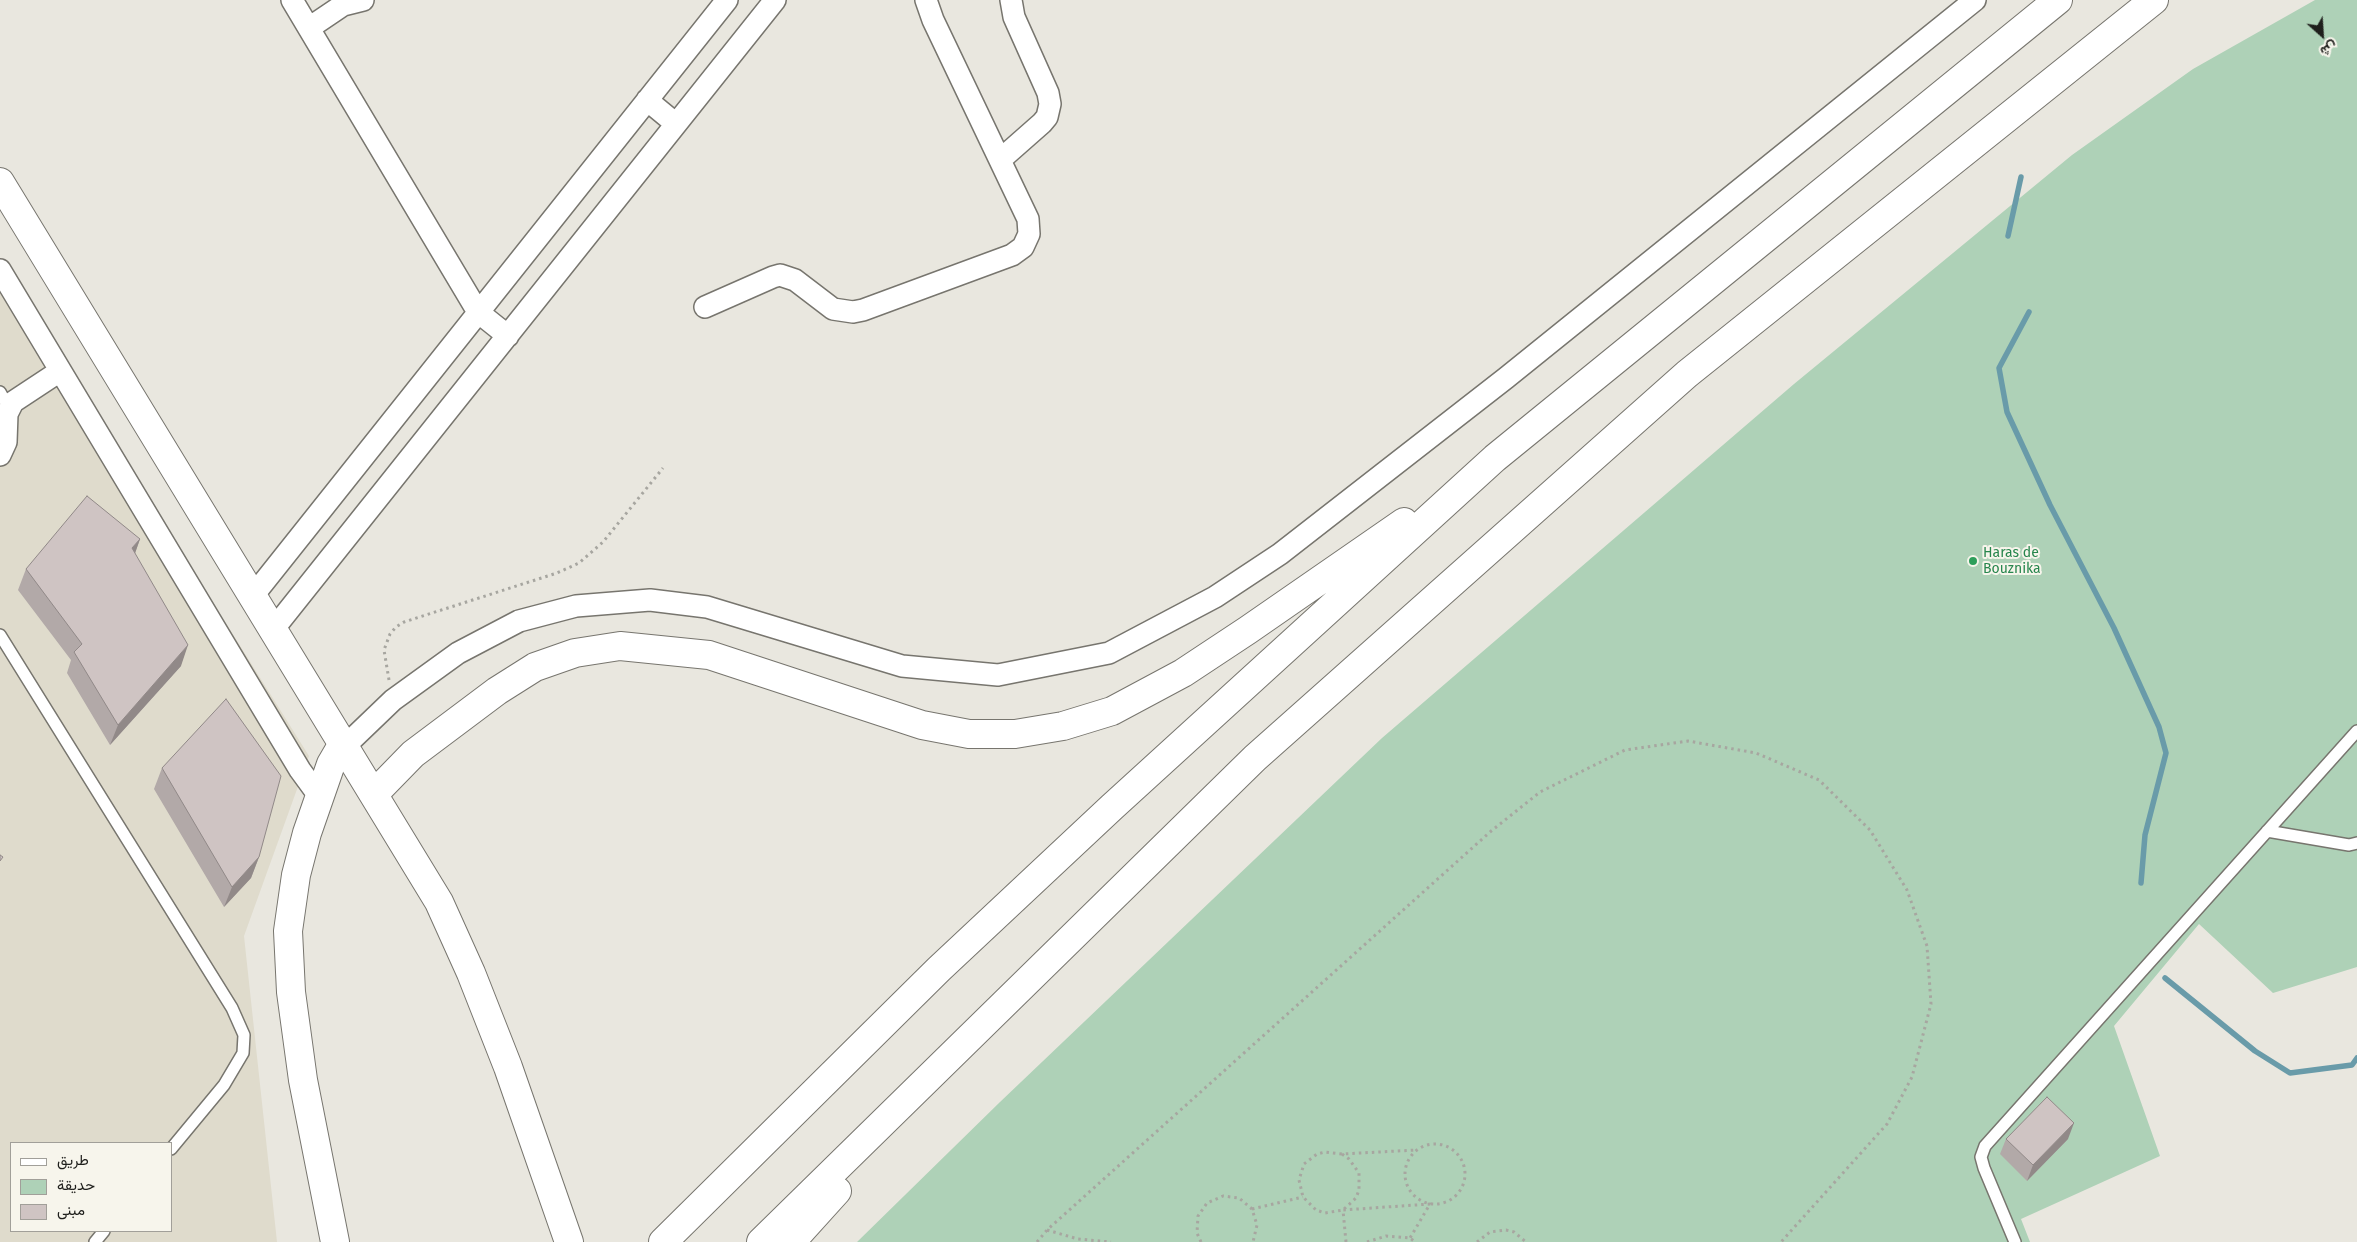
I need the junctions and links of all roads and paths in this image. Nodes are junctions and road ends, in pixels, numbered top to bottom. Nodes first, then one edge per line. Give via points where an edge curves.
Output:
1 (292, 0) edge
2 (363, 0) edge
3 (727, 0) edge
4 (775, 0) edge
5 (926, 0) edge
6 (1011, 0) edge
7 (1975, 0) edge
8 (2058, 0) edge
9 (2154, 0) edge
10 (309, 28) junction
11 (647, 100) junction
12 (676, 124) junction
13 (1000, 160) junction
14 (0, 182) edge
15 (0, 270) edge
16 (705, 307) dead end
17 (478, 312) junction
18 (508, 336) junction
19 (60, 371) junction
20 (5, 400) edge
21 (0, 455) edge
22 (1496, 458) junction
23 (663, 468) dead end
24 (252, 597) junction
25 (272, 631) junction
26 (0, 635) edge
27 (393, 700) junction
28 (2357, 731) edge
29 (344, 747) junction
30 (374, 794) junction
31 (319, 796) junction
32 (2267, 831) junction
33 (2357, 843) edge
34 (1013, 993) junction
35 (172, 1147) edge
36 (1416, 1150) junction
37 (1342, 1154) junction
38 (1302, 1197) junction
39 (1430, 1204) junction
40 (1252, 1209) junction
41 (1343, 1210) junction
42 (1047, 1230) junction
43 (103, 1232) edge
44 (1410, 1238) junction
45 (95, 1242) edge
46 (336, 1242) edge
47 (569, 1242) edge
48 (663, 1242) edge
49 (761, 1242) edge
50 (791, 1242) edge
51 (1037, 1242) edge
52 (1111, 1242) edge
53 (1200, 1242) edge
54 (1253, 1242) edge
55 (1346, 1242) edge
56 (1367, 1242) edge
57 (1415, 1242) edge
58 (1477, 1242) edge
59 (1526, 1242) edge
60 (1781, 1242) edge
61 (2015, 1242) edge

1 - 10 street
2 - 10 street via 343,5
3 - 11 street
4 - 12 street
5 - 13 street
6 - 13 street via 1014,17 1050,104 1042,123
7 - 27 street via 1506,378 1280,554 1215,597 1108,653 998,675 902,666 707,606 650,600 576,606 519,621 458,654
8 - 22 main road
9 - 34 main road via 1687,374 1255,758
10 - 17 street
11 - 12 street
11 - 17 street
12 - 18 street
13 - 16 street via 1030,227 1027,242 1012,255 853,312 833,309 795,280 780,275
14 - 24 main road
15 - 19 street
17 - 18 street
17 - 24 street
18 - 25 street
19 - 20 street via 20,396
19 - 31 street via 300,770
20 - 21 street via 6,442
22 - 30 main road via 1183,673 1112,711 1063,726 1015,734 969,734 922,725 709,655 620,646 575,653 528,672 497,690 413,754
22 - 48 main road via 1126,794 939,969
23 - 27 path via 603,542 578,563 396,627 384,650
24 - 25 main road
25 - 29 main road
26 - 35 lane via 232,1008 244,1035 243,1053 224,1084
27 - 29 street
28 - 32 lane
29 - 30 main road
29 - 31 main road via 334,758
30 - 47 main road via 439,902 471,973 508,1067
31 - 46 main road via 296,875 288,931 290,992 303,1080
32 - 33 lane via 2350,845
32 - 61 lane via 1985,1146 1981,1157 1984,1168
34 - 49 main road
34 - 50 main road
36 - 37 path
36 - 39 path via 1406,1164 1405,1180 1414,1196
36 - 39 path via 1439,1144 1455,1151 1464,1165 1466,1173 1462,1190 1449,1202
37 - 38 path via 1318,1154 1304,1164 1299,1180
37 - 41 path via 1355,1165 1360,1182 1356,1198
38 - 40 path
38 - 41 path via 1308,1205 1325,1212
39 - 41 path
39 - 44 path
40 - 53 path via 1231,1196 1208,1202 1196,1224
40 - 54 path via 1258,1225
41 - 55 path
42 - 51 path
42 - 52 path via 1078,1239
42 - 60 path via 1490,832 1540,792 1625,750 1688,740 1756,753 1819,780 1870,830 1907,890 1927,946 1931,1004 1912,1077 1886,1124
43 - 45 lane
44 - 56 path via 1386,1236
44 - 57 path
58 - 59 path via 1490,1232 1506,1230

